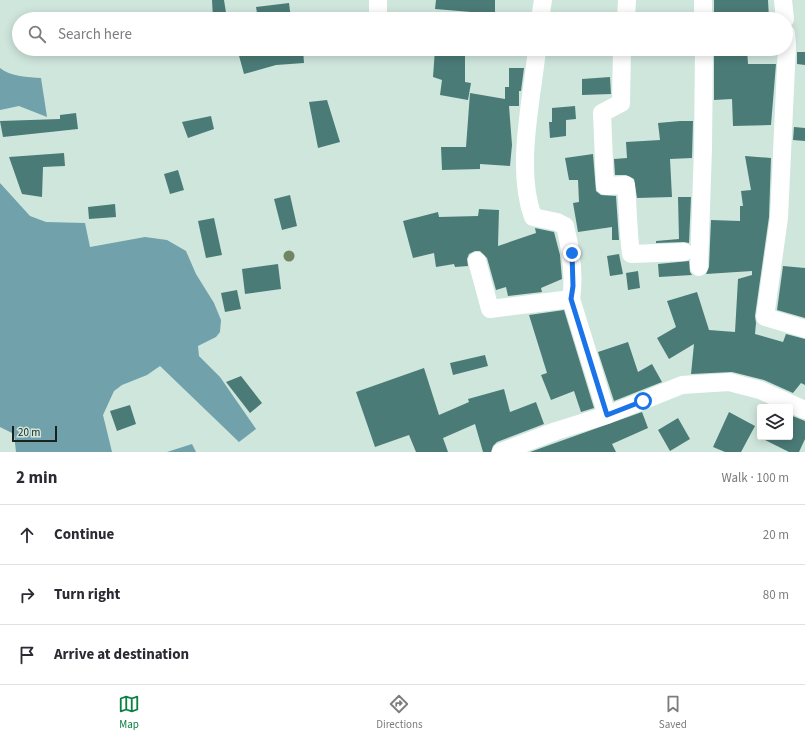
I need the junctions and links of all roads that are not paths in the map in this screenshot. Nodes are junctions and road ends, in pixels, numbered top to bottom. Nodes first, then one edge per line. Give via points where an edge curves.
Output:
1 (378, 0) edge
2 (543, 0) edge
3 (627, 0) edge
4 (703, 0) edge
5 (783, 0) edge
6 (378, 12) edge
7 (541, 12) edge
8 (626, 12) edge
9 (703, 12) edge
10 (784, 12) edge
11 (536, 56) edge
12 (622, 56) edge
13 (704, 56) edge
14 (786, 56) edge
15 (684, 252) dead end
16 (477, 261) dead end
17 (699, 267) dead end
18 (571, 299) junction
19 (805, 329) edge
20 (805, 410) edge
21 (607, 415) junction
22 (501, 452) edge

1 - 6 street
2 - 7 street
3 - 8 street
4 - 9 street
5 - 10 street
11 - 18 street via 525,157 529,205 533,217 565,226 572,253
12 - 15 street via 621,103 602,113 605,186 626,185 631,254
13 - 17 street
14 - 19 street via 779,218 765,317
16 - 18 street via 490,309
18 - 21 street
20 - 21 street via 760,390 728,382 682,385
21 - 22 street

